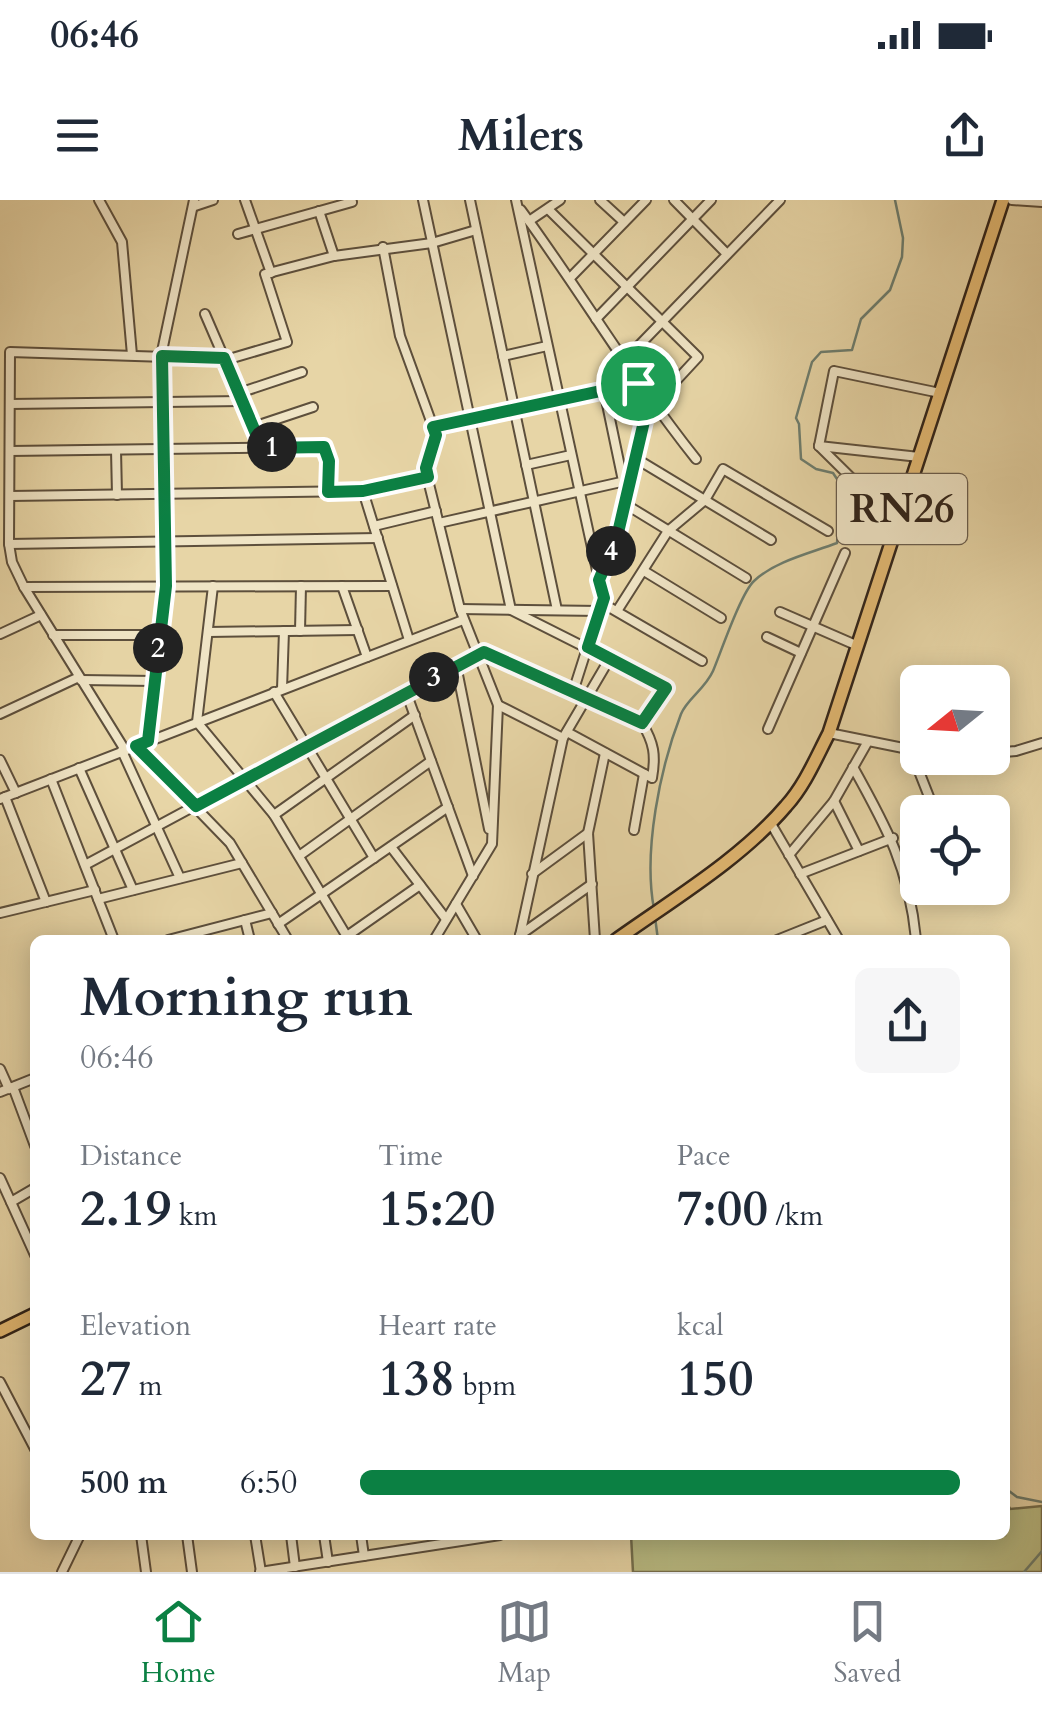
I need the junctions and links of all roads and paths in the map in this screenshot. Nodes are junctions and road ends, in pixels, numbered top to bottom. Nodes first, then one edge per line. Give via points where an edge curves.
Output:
1 (99, 200) edge
2 (213, 200) edge
3 (245, 200) edge
4 (422, 200) edge
5 (470, 200) edge
6 (560, 200) edge
7 (600, 200) edge
8 (646, 200) edge
9 (674, 200) edge
10 (711, 200) edge
11 (780, 200) edge
12 (1003, 200) edge
13 (1012, 200) edge
14 (352, 202) edge
15 (517, 202) edge
16 (1042, 202) edge
17 (195, 203) edge
18 (548, 209) junction
19 (319, 211) junction
20 (692, 219) junction
21 (528, 221) junction
22 (624, 222) junction
23 (255, 229) junction
24 (476, 230) junction
25 (238, 234) dead end
26 (432, 242) junction
27 (383, 247) junction
28 (593, 254) junction
29 (728, 254) junction
30 (334, 256) junction
31 (271, 273) junction
32 (570, 278) junction
33 (627, 287) junction
34 (205, 314) dead end
35 (596, 318) junction
36 (662, 322) junction
37 (547, 346) junction
38 (132, 355) junction
39 (162, 356) junction
40 (503, 356) junction
41 (224, 358) junction
42 (624, 361) junction
43 (302, 372) dead end
44 (5, 376) edge
45 (638, 383) junction
46 (604, 390) junction
47 (940, 394) junction
48 (241, 397) junction
49 (559, 400) junction
50 (649, 400) junction
51 (162, 402) junction
52 (10, 404) junction
53 (313, 407) dead end
54 (514, 410) junction
55 (470, 419) junction
56 (5, 422) edge
57 (254, 427) junction
58 (433, 427) junction
59 (819, 446) junction
60 (262, 448) junction
61 (163, 449) junction
62 (116, 450) junction
63 (10, 451) junction
64 (571, 454) junction
65 (635, 458) junction
66 (919, 458) junction
67 (696, 459) dead end
68 (526, 465) junction
69 (5, 469) edge
70 (428, 477) junction
71 (627, 481) junction
72 (363, 491) junction
73 (328, 492) junction
74 (580, 492) junction
75 (164, 494) junction
76 (116, 495) junction
77 (10, 496) junction
78 (705, 500) junction
79 (534, 502) junction
80 (624, 504) junction
81 (436, 511) junction
82 (490, 512) junction
83 (5, 516) edge
84 (439, 524) junction
85 (898, 524) junction
86 (374, 526) junction
87 (668, 531) junction
88 (828, 531) dead end
89 (378, 538) junction
90 (772, 540) dead end
91 (165, 541) junction
92 (10, 544) junction
93 (844, 553) dead end
94 (12, 562) junction
95 (0, 565) edge
96 (644, 571) junction
97 (746, 578) dead end
98 (599, 580) junction
99 (24, 586) junction
100 (166, 586) junction
101 (213, 586) junction
102 (301, 586) junction
103 (342, 586) junction
104 (392, 586) junction
105 (601, 607) junction
106 (460, 609) junction
107 (511, 610) junction
108 (557, 610) junction
109 (617, 611) junction
110 (780, 612) dead end
111 (41, 614) junction
112 (722, 618) dead end
113 (463, 620) junction
114 (813, 626) junction
115 (358, 630) junction
116 (284, 631) junction
117 (300, 631) junction
118 (208, 632) junction
119 (0, 634) edge
120 (53, 634) junction
121 (160, 635) junction
122 (767, 637) dead end
123 (409, 640) junction
124 (858, 646) junction
125 (588, 647) junction
126 (801, 653) junction
127 (477, 654) junction
128 (367, 657) junction
129 (610, 658) junction
130 (702, 662) dead end
131 (456, 665) junction
132 (80, 678) junction
133 (154, 681) junction
134 (278, 691) junction
135 (406, 692) junction
136 (573, 692) junction
137 (586, 698) junction
138 (498, 705) junction
139 (0, 714) edge
140 (415, 715) junction
141 (197, 722) junction
142 (642, 723) junction
143 (768, 729) dead end
144 (829, 733) junction
145 (565, 735) junction
146 (148, 741) junction
147 (867, 743) junction
148 (1042, 743) edge
149 (136, 746) junction
150 (306, 746) junction
151 (900, 749) edge
152 (123, 750) junction
153 (605, 752) junction
154 (1010, 752) edge
155 (0, 760) edge
156 (431, 761) junction
157 (853, 767) junction
158 (78, 768) junction
159 (644, 774) junction
160 (326, 778) junction
161 (51, 779) junction
162 (245, 779) junction
163 (16, 792) junction
164 (2, 798) edge
165 (834, 801) junction
166 (196, 806) junction
167 (448, 807) junction
168 (274, 815) junction
169 (350, 820) junction
170 (770, 822) junction
171 (156, 827) junction
172 (634, 830) dead end
173 (588, 832) junction
174 (893, 838) junction
175 (492, 844) junction
176 (391, 847) junction
177 (114, 849) junction
178 (859, 851) junction
179 (790, 855) junction
180 (300, 856) junction
181 (374, 858) junction
182 (242, 863) junction
183 (85, 865) junction
184 (532, 874) junction
185 (800, 874) junction
186 (472, 876) junction
187 (180, 878) junction
188 (592, 884) junction
189 (420, 885) junction
190 (134, 890) junction
191 (96, 894) junction
192 (322, 894) junction
193 (46, 902) junction
194 (456, 904) junction
195 (0, 913) edge
196 (272, 914) junction
197 (446, 919) junction
198 (244, 920) junction
199 (827, 920) junction
200 (278, 924) junction
201 (112, 935) edge
202 (187, 935) edge
203 (248, 935) edge
204 (285, 935) edge
205 (346, 935) edge
206 (352, 935) edge
207 (437, 935) edge
208 (475, 935) edge
209 (520, 935) edge
210 (523, 935) edge
211 (595, 935) edge
212 (623, 935) edge
213 (790, 935) edge
214 (836, 935) edge
215 (916, 935) edge
216 (0, 1069) edge
217 (7, 1089) edge
218 (30, 1136) edge
219 (0, 1178) edge
220 (30, 1190) edge
221 (6, 1200) edge
222 (30, 1242) edge
223 (30, 1316) edge
224 (0, 1331) edge
225 (0, 1382) edge
226 (30, 1429) edge
227 (78, 1540) edge
228 (142, 1540) edge
229 (188, 1540) edge
230 (256, 1540) edge
231 (292, 1540) edge
232 (325, 1540) edge
233 (362, 1540) edge
234 (404, 1540) edge
235 (445, 1540) edge
236 (405, 1550) junction
237 (364, 1556) junction
238 (328, 1562) junction
239 (295, 1567) junction
240 (62, 1572) edge
241 (146, 1572) edge
242 (192, 1572) edge
243 (260, 1572) edge

1 - 38 street via 122,242
2 - 17 street
3 - 23 street
4 - 26 street
5 - 24 street
6 - 18 street
7 - 22 street
8 - 22 street
9 - 20 street
10 - 20 street
11 - 29 street
12 - 47 main road, RN26
13 - 16 street
14 - 19 street
15 - 21 street
15 - 37 street
17 - 39 street
18 - 21 street
18 - 28 street
19 - 23 street
19 - 30 street
20 - 29 street
20 - 33 street
21 - 32 street
22 - 28 street
23 - 25 street
23 - 31 street
24 - 26 street
24 - 40 street
26 - 27 street
26 - 55 street
27 - 30 street
27 - 58 street via 400,336
28 - 32 street
28 - 33 street
29 - 36 street
30 - 31 street
31 - 41 street via 266,274 287,342
32 - 35 street
33 - 35 street
33 - 36 street
34 - 41 street
35 - 42 street
36 - 42 street
36 - 50 street via 698,357 660,398
37 - 40 street
37 - 49 street
38 - 39 street
38 - 44 street via 10,352
39 - 41 street
39 - 51 street
40 - 54 street
41 - 48 street
42 - 45 street
43 - 48 street
44 - 52 street
45 - 46 street
45 - 50 street
46 - 49 street
46 - 71 street
47 - 59 street via 834,370
47 - 66 main road, RN26
48 - 51 street
48 - 57 street
49 - 54 street
49 - 64 street
50 - 65 street
50 - 67 street
51 - 52 street
51 - 61 street
52 - 56 street
53 - 57 street
54 - 55 street
54 - 68 street
55 - 58 street
55 - 82 street
56 - 63 street
57 - 60 street
58 - 70 street
59 - 66 street
59 - 85 street
60 - 61 street
60 - 73 street via 324,447
61 - 62 street
61 - 75 street
62 - 63 street
62 - 76 street
63 - 69 street
64 - 68 street
64 - 74 street
65 - 71 street
65 - 78 street
66 - 85 main road, RN26
68 - 79 street
69 - 77 street
70 - 72 street
70 - 81 street
71 - 74 street
71 - 80 street
72 - 73 street
72 - 86 street
73 - 75 street
74 - 79 street
74 - 98 street
75 - 76 street
75 - 91 street
76 - 77 street
77 - 83 street
78 - 87 street
78 - 88 street via 723,469
78 - 90 street
79 - 82 street
79 - 108 street
80 - 87 street
80 - 98 street
81 - 84 street
81 - 86 street
82 - 84 street
82 - 107 street
83 - 92 street
84 - 106 street
85 - 124 main road, RN26
86 - 89 street
87 - 96 street
87 - 97 street
89 - 91 street
89 - 104 street
91 - 92 street
91 - 100 street
92 - 94 street
93 - 114 street
94 - 95 street
94 - 99 street
96 - 109 street
96 - 112 street
98 - 105 street
99 - 100 street
99 - 111 street
100 - 101 street
100 - 121 street
101 - 102 street
101 - 118 street
102 - 103 street
102 - 117 street
103 - 104 street
103 - 115 street
104 - 123 street
105 - 108 street
105 - 109 street
105 - 125 street
106 - 107 street
106 - 113 street
107 - 108 street
107 - 125 street
109 - 130 street
110 - 114 street
111 - 119 street
111 - 120 street
113 - 123 street
113 - 127 street
114 - 124 street
114 - 126 street
115 - 117 street
115 - 128 street
116 - 117 street
116 - 118 street
116 - 134 street
118 - 141 street
120 - 121 street
120 - 132 street
121 - 133 street
122 - 126 street
123 - 128 street
124 - 144 main road, RN26
125 - 129 street
125 - 136 street
126 - 143 street
127 - 131 street
127 - 136 street
127 - 138 street
128 - 134 street
129 - 137 street
129 - 142 street via 666,688
131 - 135 street
131 - 175 street
132 - 133 street
132 - 139 street
132 - 152 street
133 - 146 street
134 - 141 street
134 - 150 street
135 - 140 street
135 - 150 street
136 - 137 street
137 - 142 street
137 - 145 street
138 - 145 street
138 - 175 street
140 - 156 street
140 - 160 street
141 - 146 street
141 - 162 street
142 - 159 street via 656,754 652,778
144 - 147 street
144 - 170 main road, RN26 via 807,776
145 - 153 street
145 - 184 street
146 - 149 street
147 - 151 street
147 - 157 street
148 - 154 street
149 - 152 street
149 - 166 street
150 - 160 street
150 - 162 street
152 - 158 street
152 - 171 street
153 - 159 street
153 - 173 street
155 - 163 street
156 - 167 street
156 - 169 street
157 - 165 street
157 - 174 street
158 - 161 street
158 - 177 street
159 - 172 street
160 - 168 street
160 - 169 street
161 - 163 street
161 - 183 street
162 - 166 street
162 - 168 street
163 - 164 street
164 - 193 street
165 - 178 street
165 - 179 street
166 - 171 street
166 - 182 street
167 - 176 street
167 - 186 street
168 - 180 street
169 - 180 street
169 - 181 street
170 - 179 street
170 - 212 main road, RN26
171 - 177 street
171 - 187 street
173 - 184 street
173 - 188 street
174 - 178 street
174 - 215 street
175 - 186 street
176 - 181 street
176 - 189 street
177 - 183 street
177 - 190 street
178 - 185 street
179 - 185 street
180 - 192 street
181 - 192 street
182 - 187 street
182 - 196 street
183 - 191 street
184 - 209 street
185 - 199 street
186 - 194 street
187 - 190 street
188 - 210 street
188 - 211 street
189 - 197 street
189 - 206 street
190 - 191 street
191 - 193 street
191 - 201 street
192 - 200 street
192 - 205 street
193 - 195 street
194 - 197 street
194 - 208 street
196 - 198 street
196 - 200 street
197 - 207 street
198 - 202 street
198 - 203 street
199 - 213 street
199 - 214 street
200 - 204 street
216 - 217 street
217 - 218 street
219 - 221 street
220 - 221 street
221 - 222 street
223 - 224 main road
225 - 226 street
227 - 240 street
228 - 241 street
229 - 242 street
230 - 243 street
231 - 239 street
232 - 238 street
233 - 237 street
234 - 236 street
235 - 236 street
236 - 237 street
237 - 238 street
238 - 239 street
239 - 243 street

